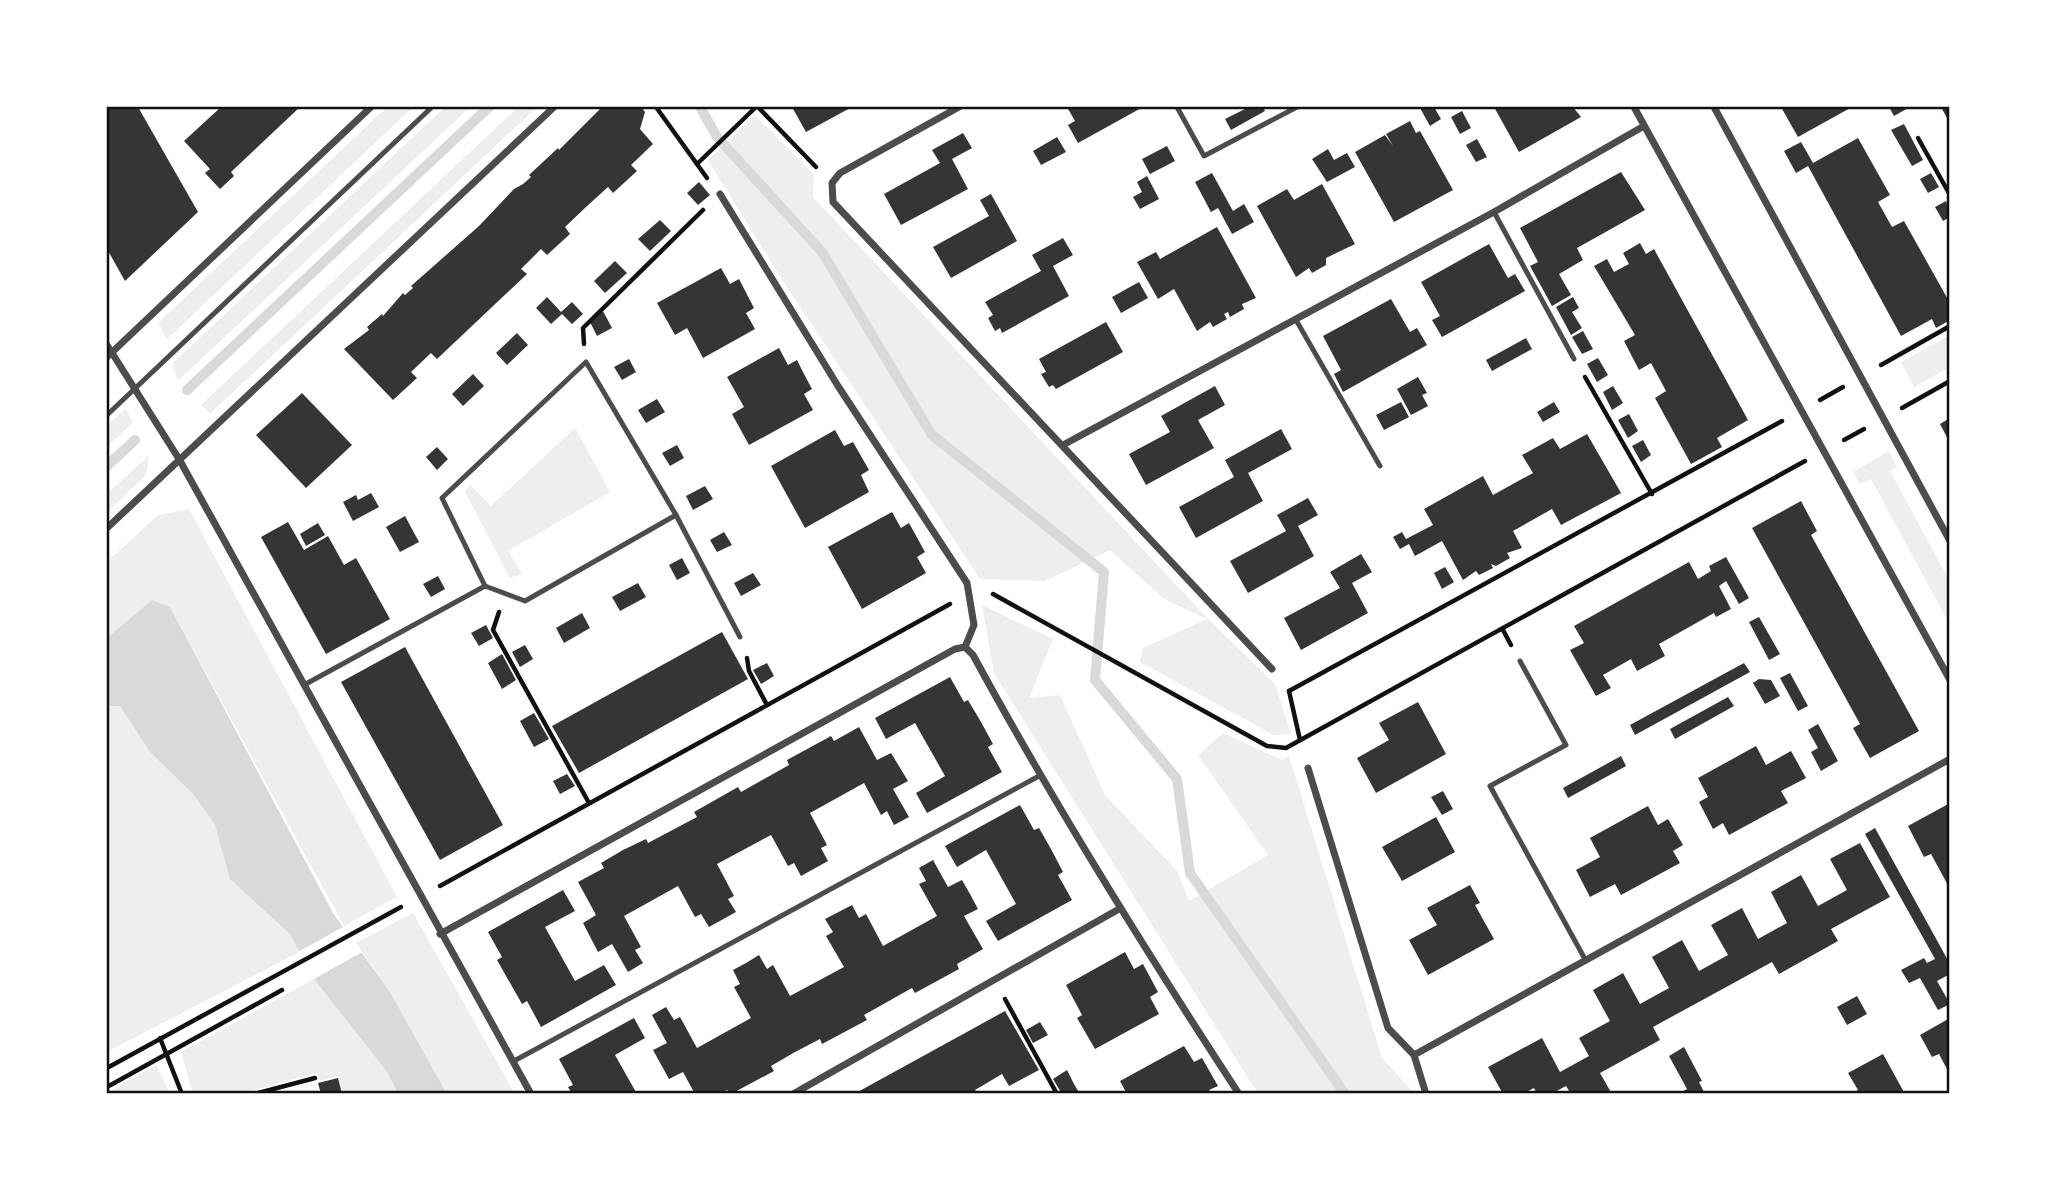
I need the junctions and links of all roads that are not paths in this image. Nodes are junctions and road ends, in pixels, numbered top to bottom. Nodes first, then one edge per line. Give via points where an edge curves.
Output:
1 (371, 107) edge
2 (432, 107) edge
3 (554, 107) edge
4 (959, 107) edge
5 (1177, 107) edge
6 (1297, 107) edge
7 (1634, 107) edge
8 (1714, 107) edge
9 (1644, 125) junction
10 (719, 194) road end
11 (1494, 212) junction
12 (1296, 320) junction
13 (107, 345) edge
14 (109, 355) edge
15 (1574, 359) road end
16 (135, 387) junction
17 (107, 415) edge
18 (1063, 445) junction
19 (179, 460) junction
20 (1380, 466) dead end
21 (676, 515) junction
22 (107, 528) edge
23 (1950, 541) edge
24 (485, 586) junction
25 (740, 637) road end
26 (965, 648) junction
27 (1520, 661) dead end
28 (1272, 669) road end
29 (1950, 680) edge
30 (304, 685) junction
31 (1950, 759) edge
32 (1308, 768) road end
33 (1039, 776) junction
34 (1119, 909) junction
35 (440, 934) junction
36 (1586, 961) junction
37 (1414, 1055) junction
38 (513, 1061) junction
39 (531, 1094) edge
40 (793, 1094) edge
41 (1238, 1094) edge
42 (1426, 1094) edge

1 - 14 street
2 - 16 lane
3 - 19 street
4 - 18 street via 840,173 832,183 833,202
5 - 6 lane via 1204,156
7 - 9 street
8 - 23 street
9 - 11 street
9 - 29 street
10 - 26 street via 967,583 974,625
11 - 12 street
11 - 15 lane
12 - 18 street
12 - 20 lane
13 - 14 street
14 - 16 street
16 - 17 lane
16 - 19 street
18 - 28 street
19 - 22 street
19 - 30 street
21 - 24 lane via 525,601
21 - 24 lane via 586,362 442,498
21 - 25 lane
24 - 30 lane
26 - 33 street via 973,654
26 - 35 street via 955,649
27 - 36 lane via 1566,744 1490,786
30 - 35 street
31 - 36 street
32 - 37 street via 1388,1028
33 - 34 street
33 - 38 lane
34 - 40 street
34 - 41 street
35 - 38 street
36 - 37 street
37 - 42 street
38 - 39 street

